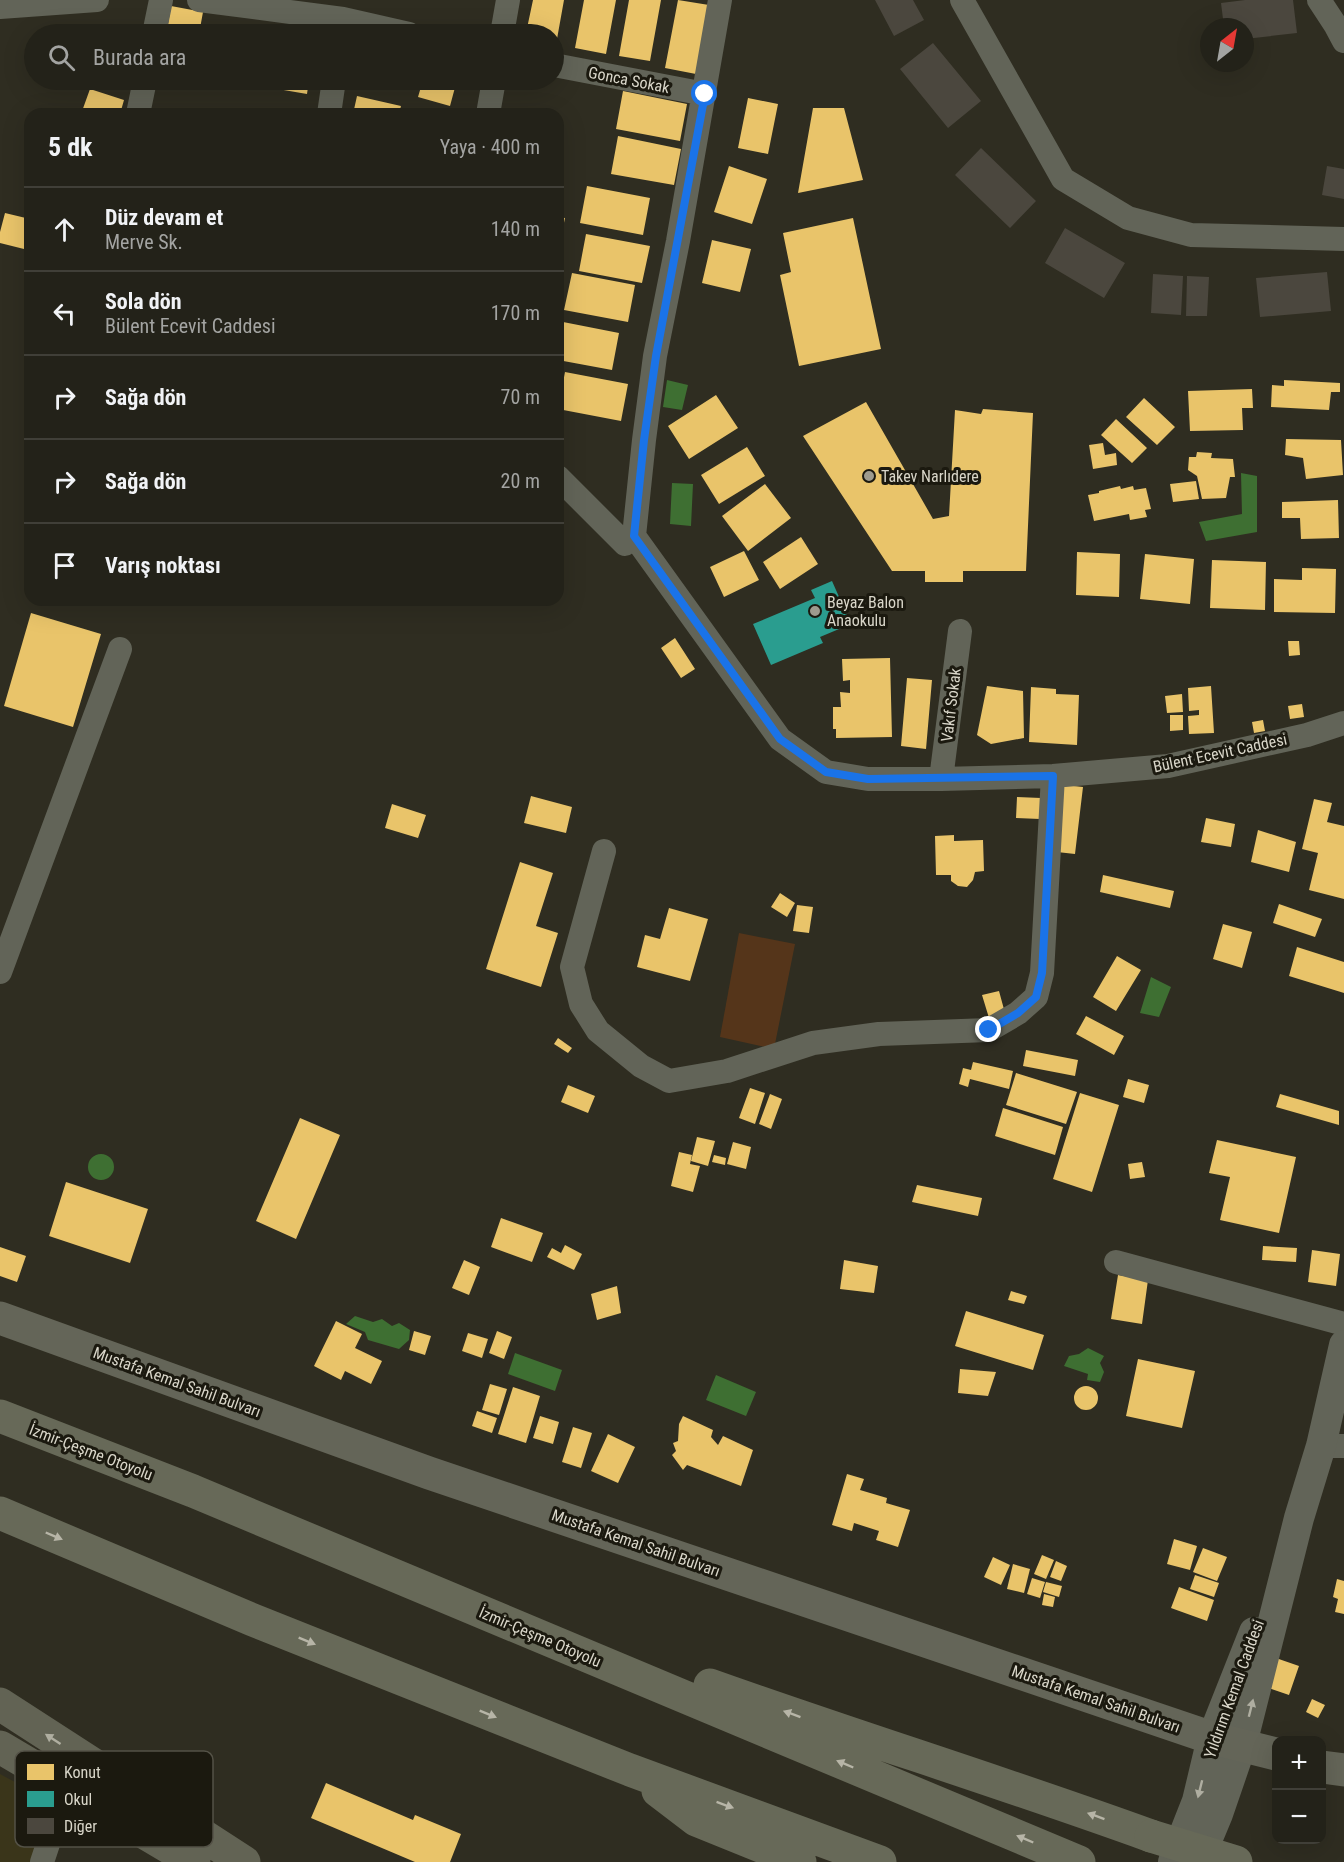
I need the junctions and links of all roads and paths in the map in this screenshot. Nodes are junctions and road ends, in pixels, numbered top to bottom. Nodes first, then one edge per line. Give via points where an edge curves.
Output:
1 (97, 0) edge
2 (161, 0) edge
3 (199, 0) edge
4 (508, 0) edge
5 (720, 0) edge
6 (962, 0) edge
7 (1319, 0) edge
8 (0, 7) edge
9 (344, 18) edge
10 (156, 24) edge
11 (368, 24) edge
12 (504, 24) edge
13 (1344, 41) edge
14 (564, 67) edge
15 (143, 90) edge
16 (332, 90) edge
17 (492, 90) edge
18 (705, 94) junction
19 (139, 108) edge
20 (329, 108) edge
21 (489, 108) edge
22 (1344, 239) edge
23 (564, 483) edge
24 (634, 536) junction
25 (960, 631) dead end
26 (120, 649) dead end
27 (1344, 723) edge
28 (1053, 776) junction
29 (941, 779) junction
30 (604, 851) dead end
31 (0, 972) edge
32 (1116, 1262) dead end
33 (0, 1318) edge
34 (1344, 1324) edge
35 (1344, 1345) edge
36 (0, 1416) edge
37 (1333, 1446) edge
38 (193, 1491) junction
39 (0, 1513) edge
40 (0, 1704) edge
41 (1227, 1741) junction
42 (0, 1747) edge
43 (73, 1751) edge
44 (1272, 1753) edge
45 (15, 1756) edge
46 (1326, 1768) edge
47 (630, 1770) junction
48 (1344, 1770) edge
49 (213, 1842) edge
50 (47, 1847) edge
51 (169, 1847) edge
52 (42, 1862) edge
53 (194, 1862) edge
54 (244, 1862) edge
55 (800, 1862) edge
56 (880, 1862) edge
57 (1079, 1862) edge
58 (1173, 1862) edge
59 (1198, 1862) edge
60 (1236, 1862) edge

1 - 8 street
2 - 10 street
3 - 9 street
4 - 12 street
5 - 18 street
6 - 22 street via 1063,180 1128,218 1191,236
7 - 13 street
9 - 11 street
14 - 18 street, Gonca Sokak
15 - 19 street
16 - 20 street
17 - 21 street
18 - 24 street via 656,356
23 - 24 street via 625,544
24 - 29 street, Bülent Ecevit Caddesi via 780,739 826,772 868,779
25 - 29 street, Vakıf Sokak
26 - 31 street
27 - 28 street, Bülent Ecevit Caddesi via 1168,766
28 - 29 street, Bülent Ecevit Caddesi
28 - 30 street via 1042,973 1036,997 989,1030 879,1034 813,1043 727,1071 669,1081 640,1066 598,1031 581,1004 572,967
32 - 34 street
33 - 41 main road, Mustafa Kemal Sahil Bulvarı via 429,1473
35 - 37 street, Yıldırım Kemal Caddesi
36 - 38 highway, İzmir-Çeşme Otoyolu
37 - 41 street, Yıldırım Kemal Caddesi via 1299,1518
57 -> 38 highway, İzmir-Çeşme Otoyolu
60 -> 38 highway, bridge via 714,1687
39 -> 47 highway via 253,1620
43 -> 40 main road
41 - 44 main road, Mustafa Kemal Sahil Bulvarı
41 -> 58 street, Yıldırım Kemal Caddesi
41 - 59 street, Yıldırım Kemal Caddesi via 1218,1814
42 - 45 main road
46 - 48 main road
47 - 55 highway via 696,1820
47 -> 56 highway
54 -> 49 main road
50 - 52 street
51 - 53 main road

